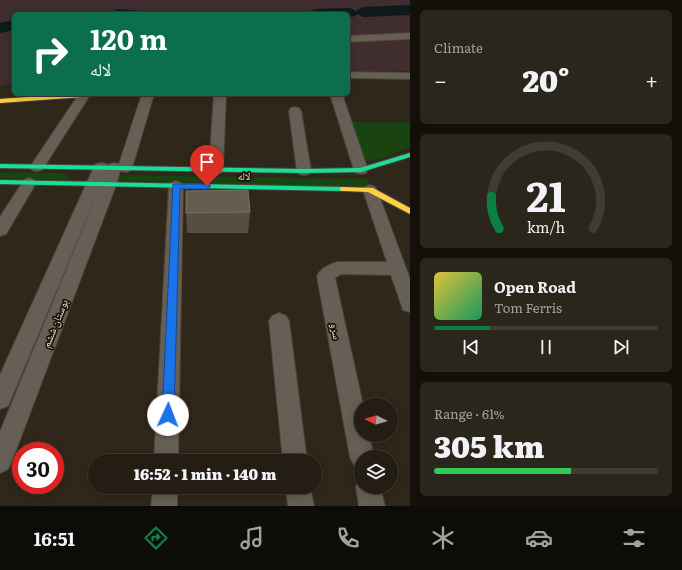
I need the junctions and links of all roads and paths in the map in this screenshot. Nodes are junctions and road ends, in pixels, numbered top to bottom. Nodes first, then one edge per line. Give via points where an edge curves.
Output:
1 (409, 36) edge
2 (350, 39) edge
3 (350, 75) edge
4 (410, 76) edge
5 (64, 96) edge
6 (89, 96) edge
7 (147, 96) edge
8 (220, 96) edge
9 (337, 96) edge
10 (0, 101) edge
11 (295, 111) dead end
12 (410, 155) edge
13 (0, 166) edge
14 (37, 167) junction
15 (216, 170) junction
16 (361, 170) junction
17 (304, 172) junction
18 (109, 174) junction
19 (0, 182) edge
20 (29, 183) junction
21 (176, 186) junction
22 (370, 190) junction
23 (410, 211) edge
24 (0, 230) edge
25 (397, 269) junction
26 (410, 305) edge
27 (279, 320) dead end
28 (0, 399) edge
29 (361, 450) edge
30 (166, 454) edge
31 (294, 454) edge
32 (0, 461) edge
33 (165, 494) edge
34 (299, 494) edge
35 (369, 494) edge
36 (164, 506) edge
37 (301, 506) edge
38 (372, 506) edge

1 - 2 street
3 - 4 street
5 - 10 main road
6 - 14 street
7 - 18 street
8 - 15 street
9 - 16 street
11 - 17 street
12 - 16 main road, لاله
13 - 14 main road, لاله
14 - 18 main road, لاله
15 - 17 main road, لاله
15 - 18 main road, لاله
16 - 17 main road, لاله
18 - 20 main road, لاله
18 - 21 main road, لاله
18 - 28 street, بوستان ششم
18 - 32 street, بوستان ششم
19 - 20 main road, لاله
20 - 24 street
21 - 22 main road, لاله
21 - 30 street
22 - 23 main road, لاله
22 - 25 street
25 - 26 street
25 - 29 street, سرو via 338,268 326,276
27 - 31 street
33 - 36 street
34 - 37 street
35 - 38 street

